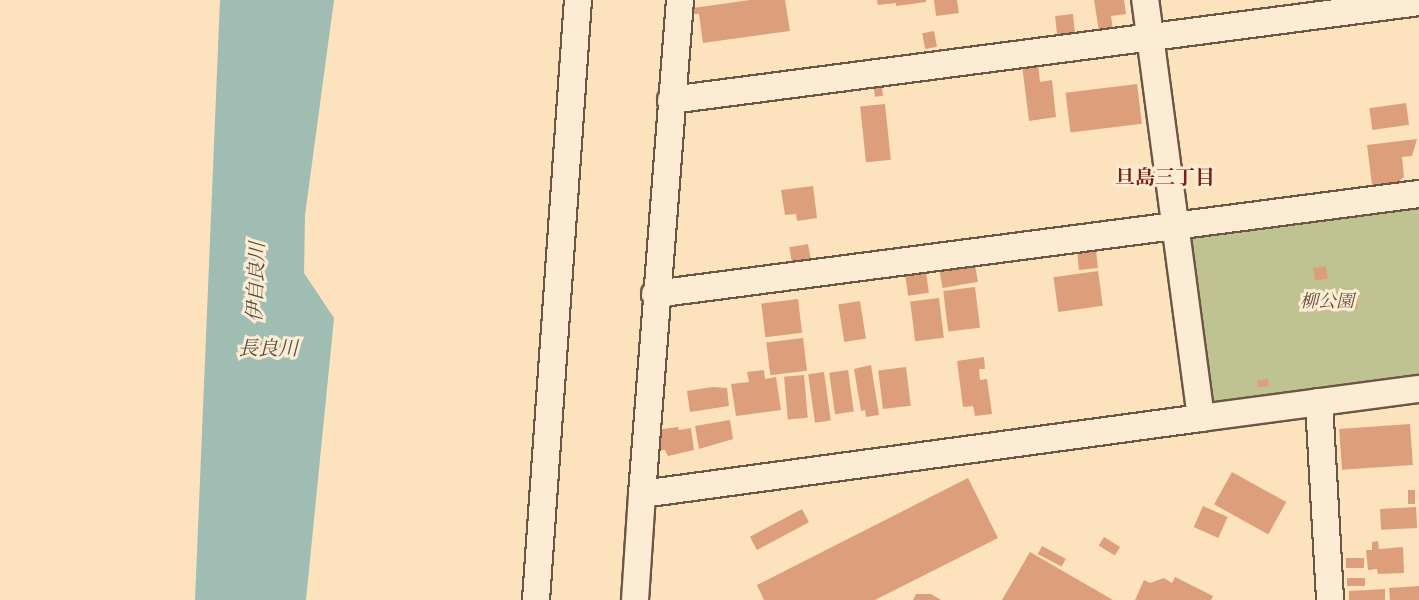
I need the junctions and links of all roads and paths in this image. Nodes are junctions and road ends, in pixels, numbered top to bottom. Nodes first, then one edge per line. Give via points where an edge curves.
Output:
1 (578, 0) edge
2 (680, 0) edge
3 (1145, 0) edge
4 (1419, 2) edge
5 (1150, 37) junction
6 (671, 100) junction
7 (1417, 189) edge
8 (1176, 226) junction
9 (655, 294) junction
10 (1419, 388) edge
11 (1319, 402) junction
12 (1201, 418) junction
13 (642, 494) junction
14 (536, 600) edge
15 (635, 600) edge
16 (1330, 600) edge

1 - 14 street
2 - 6 street
3 - 5 street
4 - 5 street
5 - 6 street
5 - 8 street
6 - 9 street
7 - 8 street
8 - 9 street
8 - 12 street
9 - 13 street
10 - 11 street
11 - 12 street
11 - 16 street
12 - 13 street
13 - 15 street

